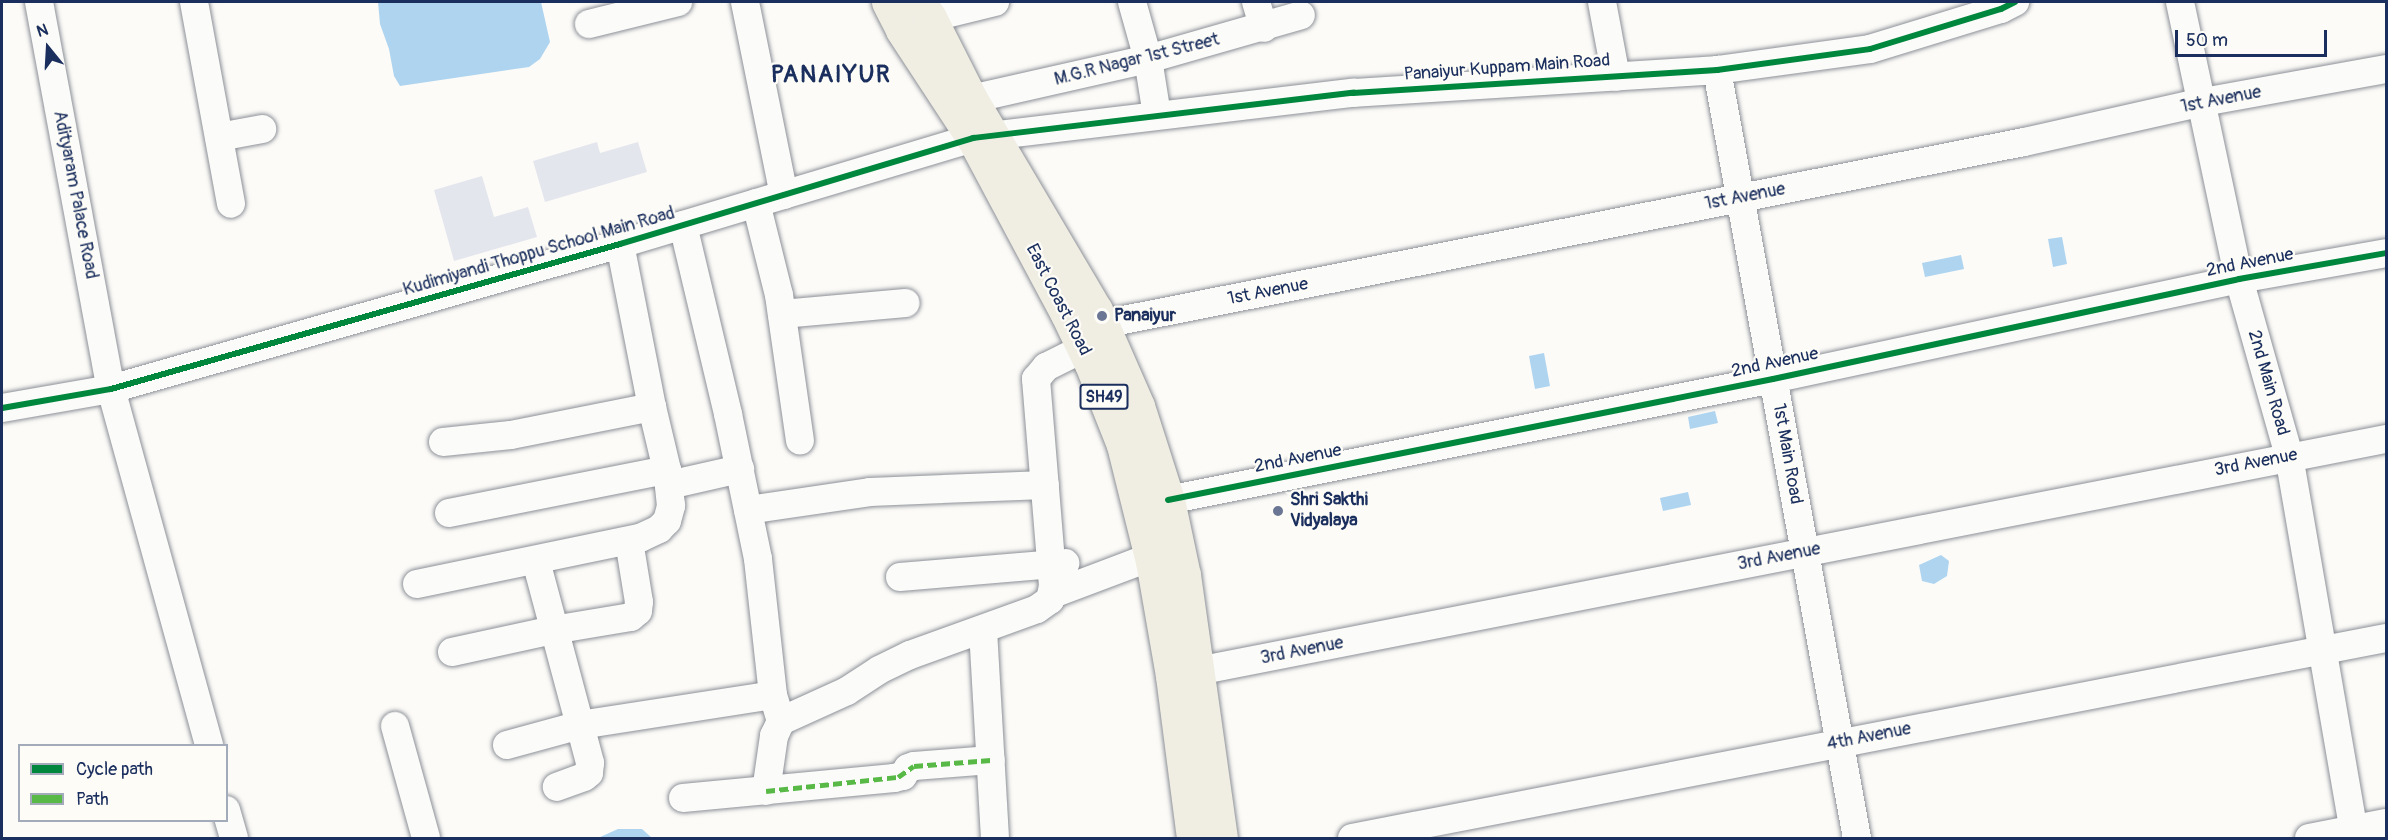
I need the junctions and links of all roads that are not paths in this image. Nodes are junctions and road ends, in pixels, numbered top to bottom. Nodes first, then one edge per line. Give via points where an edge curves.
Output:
1 (39, 2) edge
2 (194, 2) edge
3 (678, 2) edge
4 (745, 2) edge
5 (888, 2) edge
6 (995, 2) edge
7 (1132, 2) edge
8 (1602, 2) edge
9 (2015, 2) edge
10 (2180, 2) edge
11 (924, 10) edge
12 (1260, 15) edge
13 (1301, 15) dead end
14 (589, 24) dead end
15 (1148, 59) junction
16 (2386, 69) edge
17 (1717, 70) junction
18 (1616, 77) junction
19 (971, 99) junction
20 (2203, 102) junction
21 (1157, 115) junction
22 (261, 129) dead end
23 (983, 136) junction
24 (219, 137) junction
25 (784, 195) junction
26 (1740, 198) junction
27 (756, 203) junction
28 (231, 204) dead end
29 (683, 225) junction
30 (620, 244) junction
31 (2386, 253) edge
32 (2239, 279) junction
33 (906, 303) dead end
34 (782, 314) junction
35 (1093, 336) junction
36 (1773, 379) junction
37 (111, 388) junction
38 (652, 407) junction
39 (2, 408) edge
40 (2386, 439) edge
41 (800, 440) dead end
42 (443, 442) dead end
43 (2289, 456) junction
44 (740, 469) junction
45 (668, 478) junction
46 (1045, 485) junction
47 (1168, 500) junction
48 (748, 510) junction
49 (449, 513) dead end
50 (629, 541) junction
51 (1804, 552) junction
52 (1151, 557) junction
53 (536, 561) junction
54 (1058, 564) junction
55 (900, 577) dead end
56 (417, 584) dead end
57 (1053, 594) junction
58 (553, 630) junction
59 (983, 630) junction
60 (2386, 638) edge
61 (2323, 651) junction
62 (452, 652) dead end
63 (1185, 674) junction
64 (777, 708) junction
65 (580, 725) junction
66 (395, 726) dead end
67 (1839, 743) junction
68 (208, 744) edge
69 (507, 745) dead end
70 (991, 760) junction
71 (557, 786) dead end
72 (765, 791) junction
73 (683, 798) dead end
74 (228, 817) edge
75 (2386, 824) edge
76 (2354, 834) edge
77 (234, 838) edge
78 (426, 838) edge
79 (995, 838) edge
80 (1193, 838) edge
81 (1221, 838) edge
82 (1352, 838) edge
83 (1857, 838) edge
84 (2309, 838) edge

1 - 37 street, Adityaram Palace Road
2 - 24 street
3 - 14 street
4 - 25 street
5 - 23 main road, East Coast Road / SH49 via 902,30
6 - 11 street
7 - 15 street
8 - 18 street
9 - 17 street, Panaiyur Kuppam Main Road via 1870,49
10 - 20 street, 2nd Main Road
11 - 19 main road, East Coast Road / SH49
12 - 13 street, M.G.R Nagar 1st Street
12 - 15 street, M.G.R Nagar 1st Street
15 - 19 street, M.G.R Nagar 1st Street
15 - 21 street
16 - 20 street, 1st Avenue
17 - 18 street, Panaiyur Kuppam Main Road
17 - 26 street, 1st Main Road
18 - 21 street, Panaiyur Kuppam Main Road via 1353,93
19 - 23 main road, East Coast Road / SH49
20 - 26 street, 1st Avenue
20 - 32 street, 2nd Main Road
21 - 23 street, Panaiyur Kuppam Main Road
22 - 24 street
23 - 25 street, Kudimiyandi Thoppu School Main Road
23 - 35 main road, East Coast Road / SH49
24 - 28 street
25 - 27 street, Kudimiyandi Thoppu School Main Road
26 - 35 street, 1st Avenue
26 - 36 street, 1st Main Road
27 - 29 street, Kudimiyandi Thoppu School Main Road
27 - 34 street
29 - 30 street, Kudimiyandi Thoppu School Main Road
29 - 44 street
30 - 37 street, Kudimiyandi Thoppu School Main Road
30 - 38 street
31 - 32 street, 2nd Avenue
32 - 36 street, 2nd Avenue
32 - 43 street, 2nd Main Road
33 - 34 street
34 - 41 street
35 - 46 street, 1st Avenue via 1046,367 1036,379
35 - 47 main road, East Coast Road / SH49 via 1138,406
35 - 52 main road, East Coast Road / SH49
36 - 47 street, 2nd Avenue
36 - 51 street, 1st Main Road
37 - 39 street, Kudimiyandi Thoppu School Main Road
37 - 68 street, Adityaram Palace Road
38 - 42 street via 511,435
38 - 45 street
40 - 43 street, 3rd Avenue
43 - 51 street, 3rd Avenue
43 - 61 street, 2nd Main Road
44 - 45 street
44 - 48 street
45 - 49 street
45 - 50 street via 671,506 667,520 659,529
46 - 48 street via 870,492
46 - 54 street, 1st Avenue
47 - 63 main road, East Coast Road / SH49 via 1184,575
48 - 64 street
50 - 53 street
50 - 58 street via 638,611 622,620
51 - 63 street, 3rd Avenue
51 - 67 street, 1st Main Road
52 - 57 street
52 - 63 main road, East Coast Road / SH49
53 - 56 street
53 - 58 street
54 - 55 street
54 - 57 street, 1st Avenue
57 - 59 street via 1037,609
58 - 62 street
58 - 65 street
59 - 64 street via 909,655 847,691
59 - 70 street
60 - 61 street, 4th Avenue
61 - 67 street, 4th Avenue
61 - 76 street, 2nd Main Road
63 - 80 main road, East Coast Road / SH49
63 - 81 main road, East Coast Road / SH49
64 - 65 street
64 - 72 street
65 - 69 street
65 - 71 street via 589,773
66 - 78 street
67 - 82 street, 4th Avenue
67 - 83 street, 1st Main Road
70 - 72 street via 914,766 894,778
70 - 79 street
72 - 73 street
74 - 77 street
75 - 76 street
76 - 84 street

